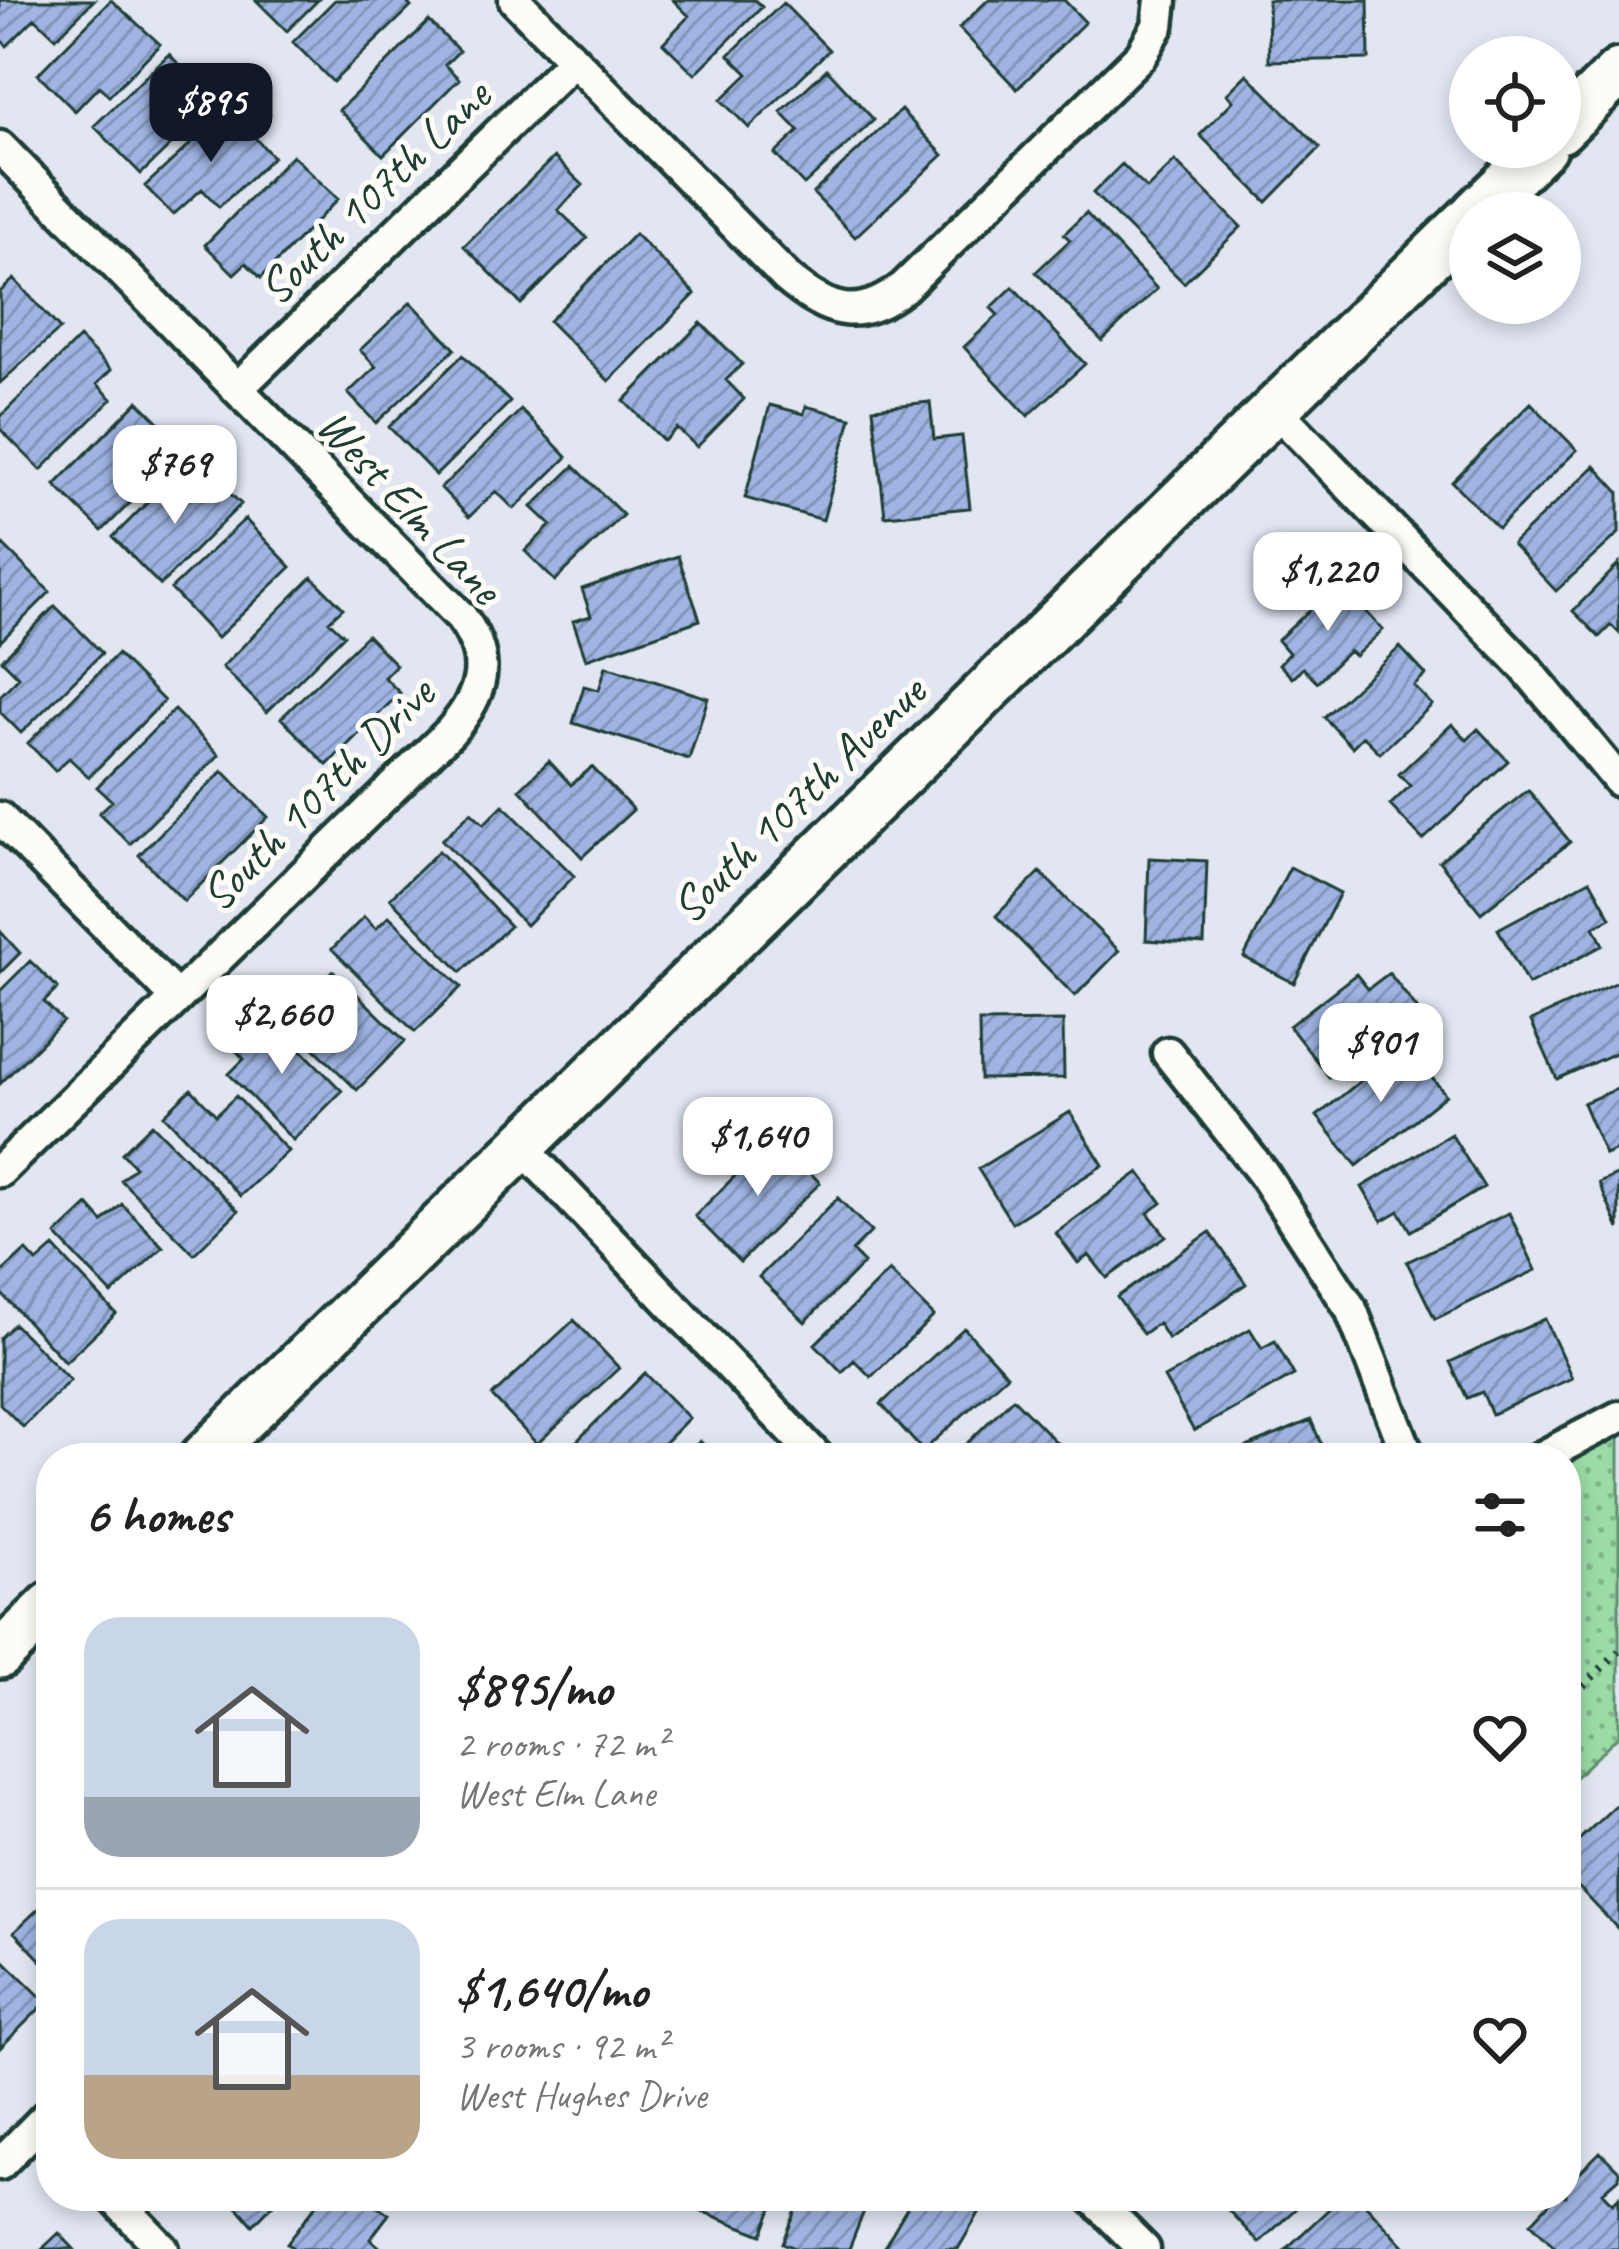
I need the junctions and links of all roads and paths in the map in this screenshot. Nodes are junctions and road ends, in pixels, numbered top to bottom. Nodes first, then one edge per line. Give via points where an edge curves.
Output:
1 (515, 0) edge
2 (1162, 4) edge
3 (574, 60) junction
4 (1619, 72) edge
5 (1581, 109) edge
6 (0, 147) edge
7 (1522, 168) edge
8 (1497, 192) edge
9 (1449, 239) edge
10 (237, 389) junction
11 (1275, 409) junction
12 (482, 678) joint
13 (1619, 781) edge
14 (0, 818) edge
15 (176, 997) junction
16 (1168, 1053) dead end
17 (520, 1146) junction
18 (0, 1171) edge
19 (1619, 1417) edge
20 (218, 1443) edge
21 (804, 1443) edge
22 (1403, 1443) edge
23 (1569, 1443) edge
24 (36, 1619) edge
25 (1619, 1651) edge
26 (0, 1654) edge
27 (1581, 1688) edge
28 (36, 2133) edge
29 (0, 2164) edge
30 (126, 2211) edge
31 (1106, 2211) edge
32 (163, 2249) edge
33 (1144, 2249) edge

1 - 3 street
2 - 3 street via 1141,55 904,287 848,314 787,278
3 - 10 street, South 107th Lane
4 - 5 main road
6 - 10 street, West Elm Lane
7 - 8 main road, South 107th Avenue
9 - 11 main road, South 107th Avenue
10 - 12 street, West Elm Lane via 461,617 482,655
11 - 13 street via 1526,667
11 - 17 main road, South 107th Avenue
12 - 15 street, South 107th Drive via 450,732
14 - 15 street
15 - 18 street, South 107th Drive
16 - 22 street via 1262,1172 1351,1309
17 - 20 main road, South 107th Avenue
17 - 21 street
19 - 23 street
24 - 26 main road
25 - 27 path
28 - 29 street
30 - 32 street
31 - 33 street

